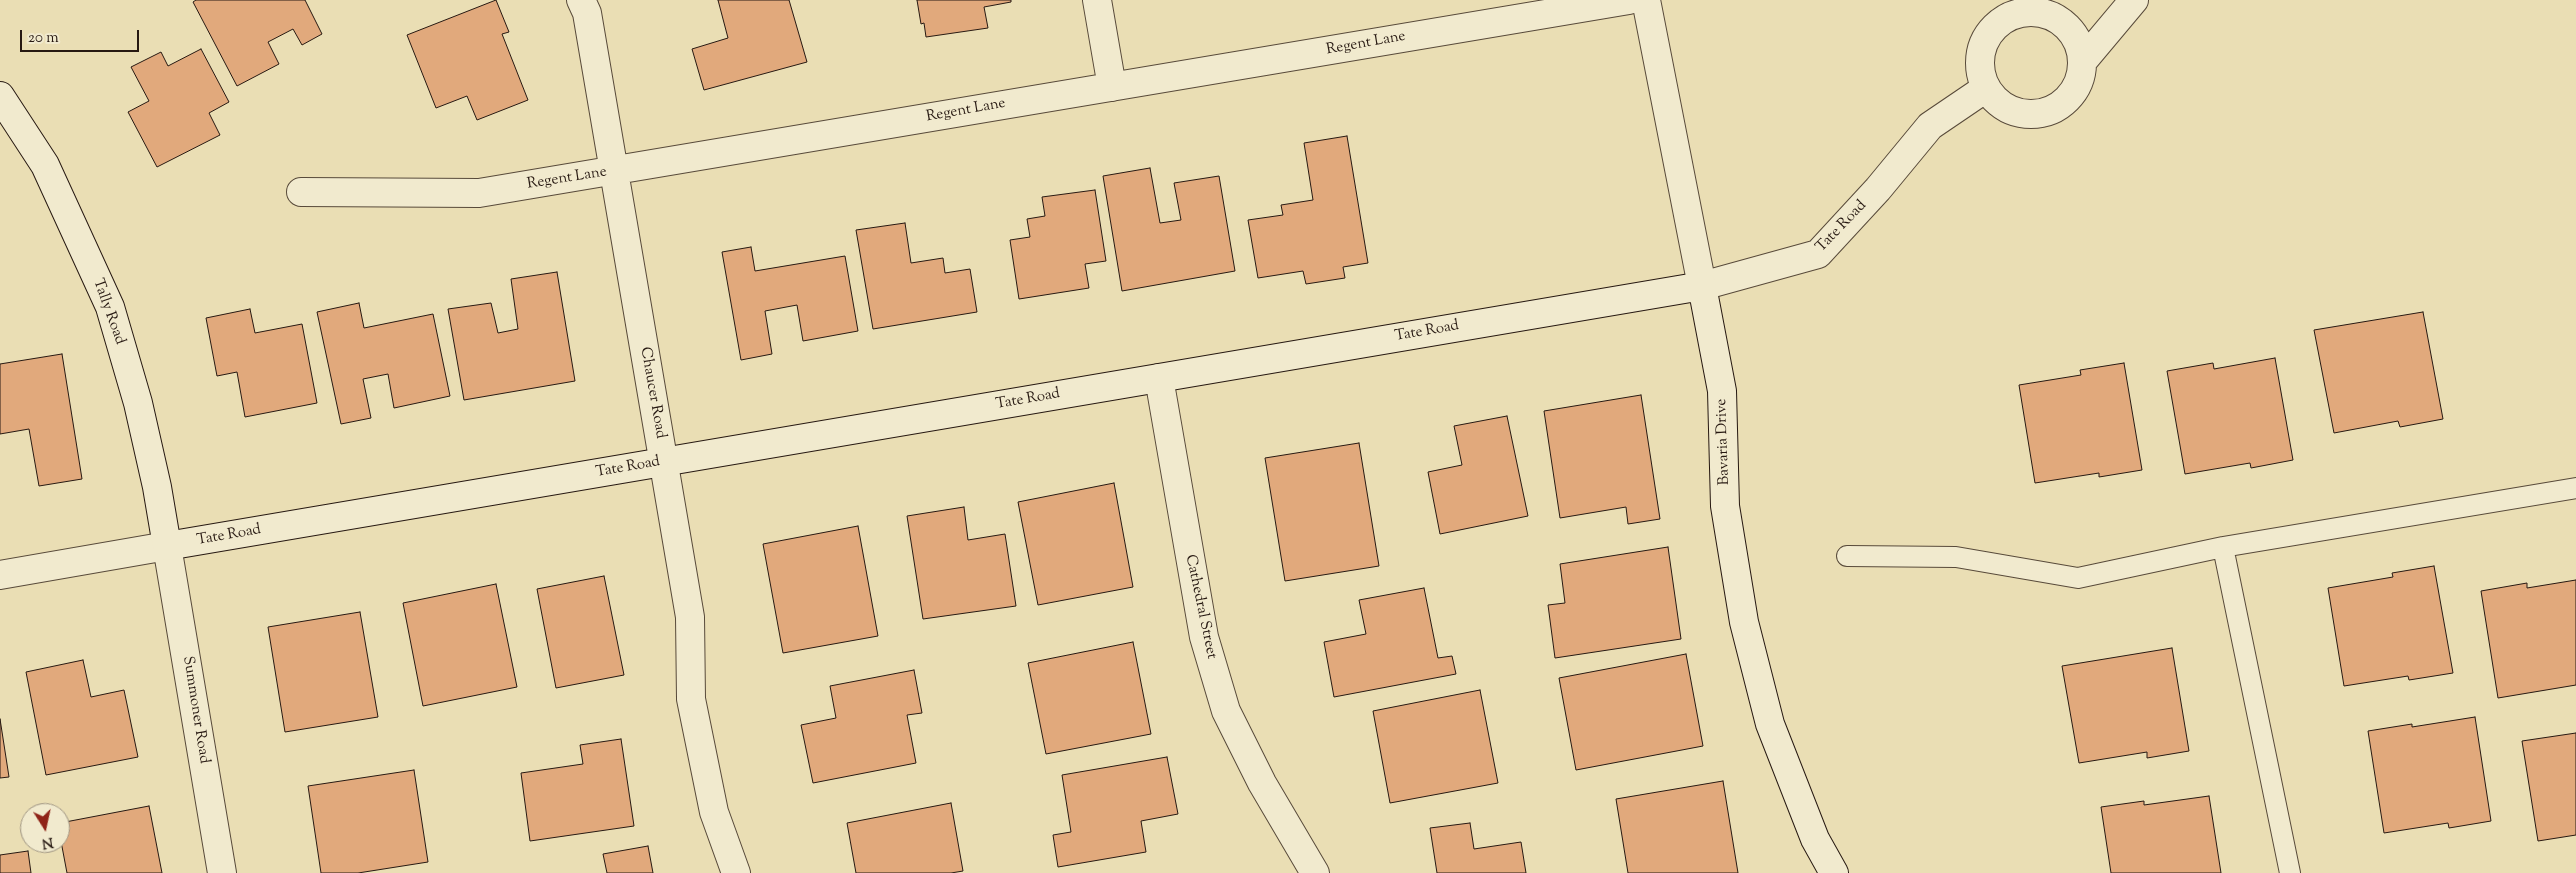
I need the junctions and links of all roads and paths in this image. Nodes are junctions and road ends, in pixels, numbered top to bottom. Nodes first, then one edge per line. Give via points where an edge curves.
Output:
1 (581, 0) edge
2 (1097, 0) edge
3 (1629, 0) edge
4 (1646, 0) edge
5 (2134, 0) edge
6 (2046, 6) edge
7 (2082, 62) junction
8 (1112, 87) junction
9 (1986, 88) junction
10 (0, 96) edge
11 (613, 171) junction
12 (301, 192) dead end
13 (1702, 286) junction
14 (1159, 378) junction
15 (664, 462) junction
16 (2576, 488) edge
17 (167, 546) junction
18 (2224, 547) junction
19 (1847, 556) dead end
20 (0, 575) edge
21 (222, 873) edge
22 (736, 873) edge
23 (1315, 873) edge
24 (1834, 873) edge
25 (2290, 873) edge

1 - 11 street, Chaucer Road via 587,13
2 - 8 street
3 - 8 street, Regent Lane
4 - 13 street, Bavaria Drive
5 - 7 street
6 - 7 street via 2070,30 2079,45
6 - 9 street via 2008,17 1985,40 1980,56
7 - 9 street via 2080,79 2071,95 2043,113 2026,114 2010,109
8 - 11 street, Regent Lane
9 - 13 street, Tate Road via 1930,126 1818,254
10 - 17 street, Tally Road via 45,165 110,307 138,403
11 - 12 street, Regent Lane via 479,194
11 - 15 street, Chaucer Road
13 - 14 street, Tate Road
13 - 24 street, Bavaria Drive via 1722,391 1725,506 1744,622 1770,724 1815,839
14 - 15 street, Tate Road
14 - 23 street, Cathedral Street via 1204,637 1226,711 1262,783
15 - 17 street, Tate Road
15 - 22 street, Chaucer Road via 690,617 691,699 714,812
16 - 18 lane
17 - 20 street, Tate Road
17 - 21 street, Summoner Road
18 - 19 lane via 2078,578 1956,557
18 - 25 lane

